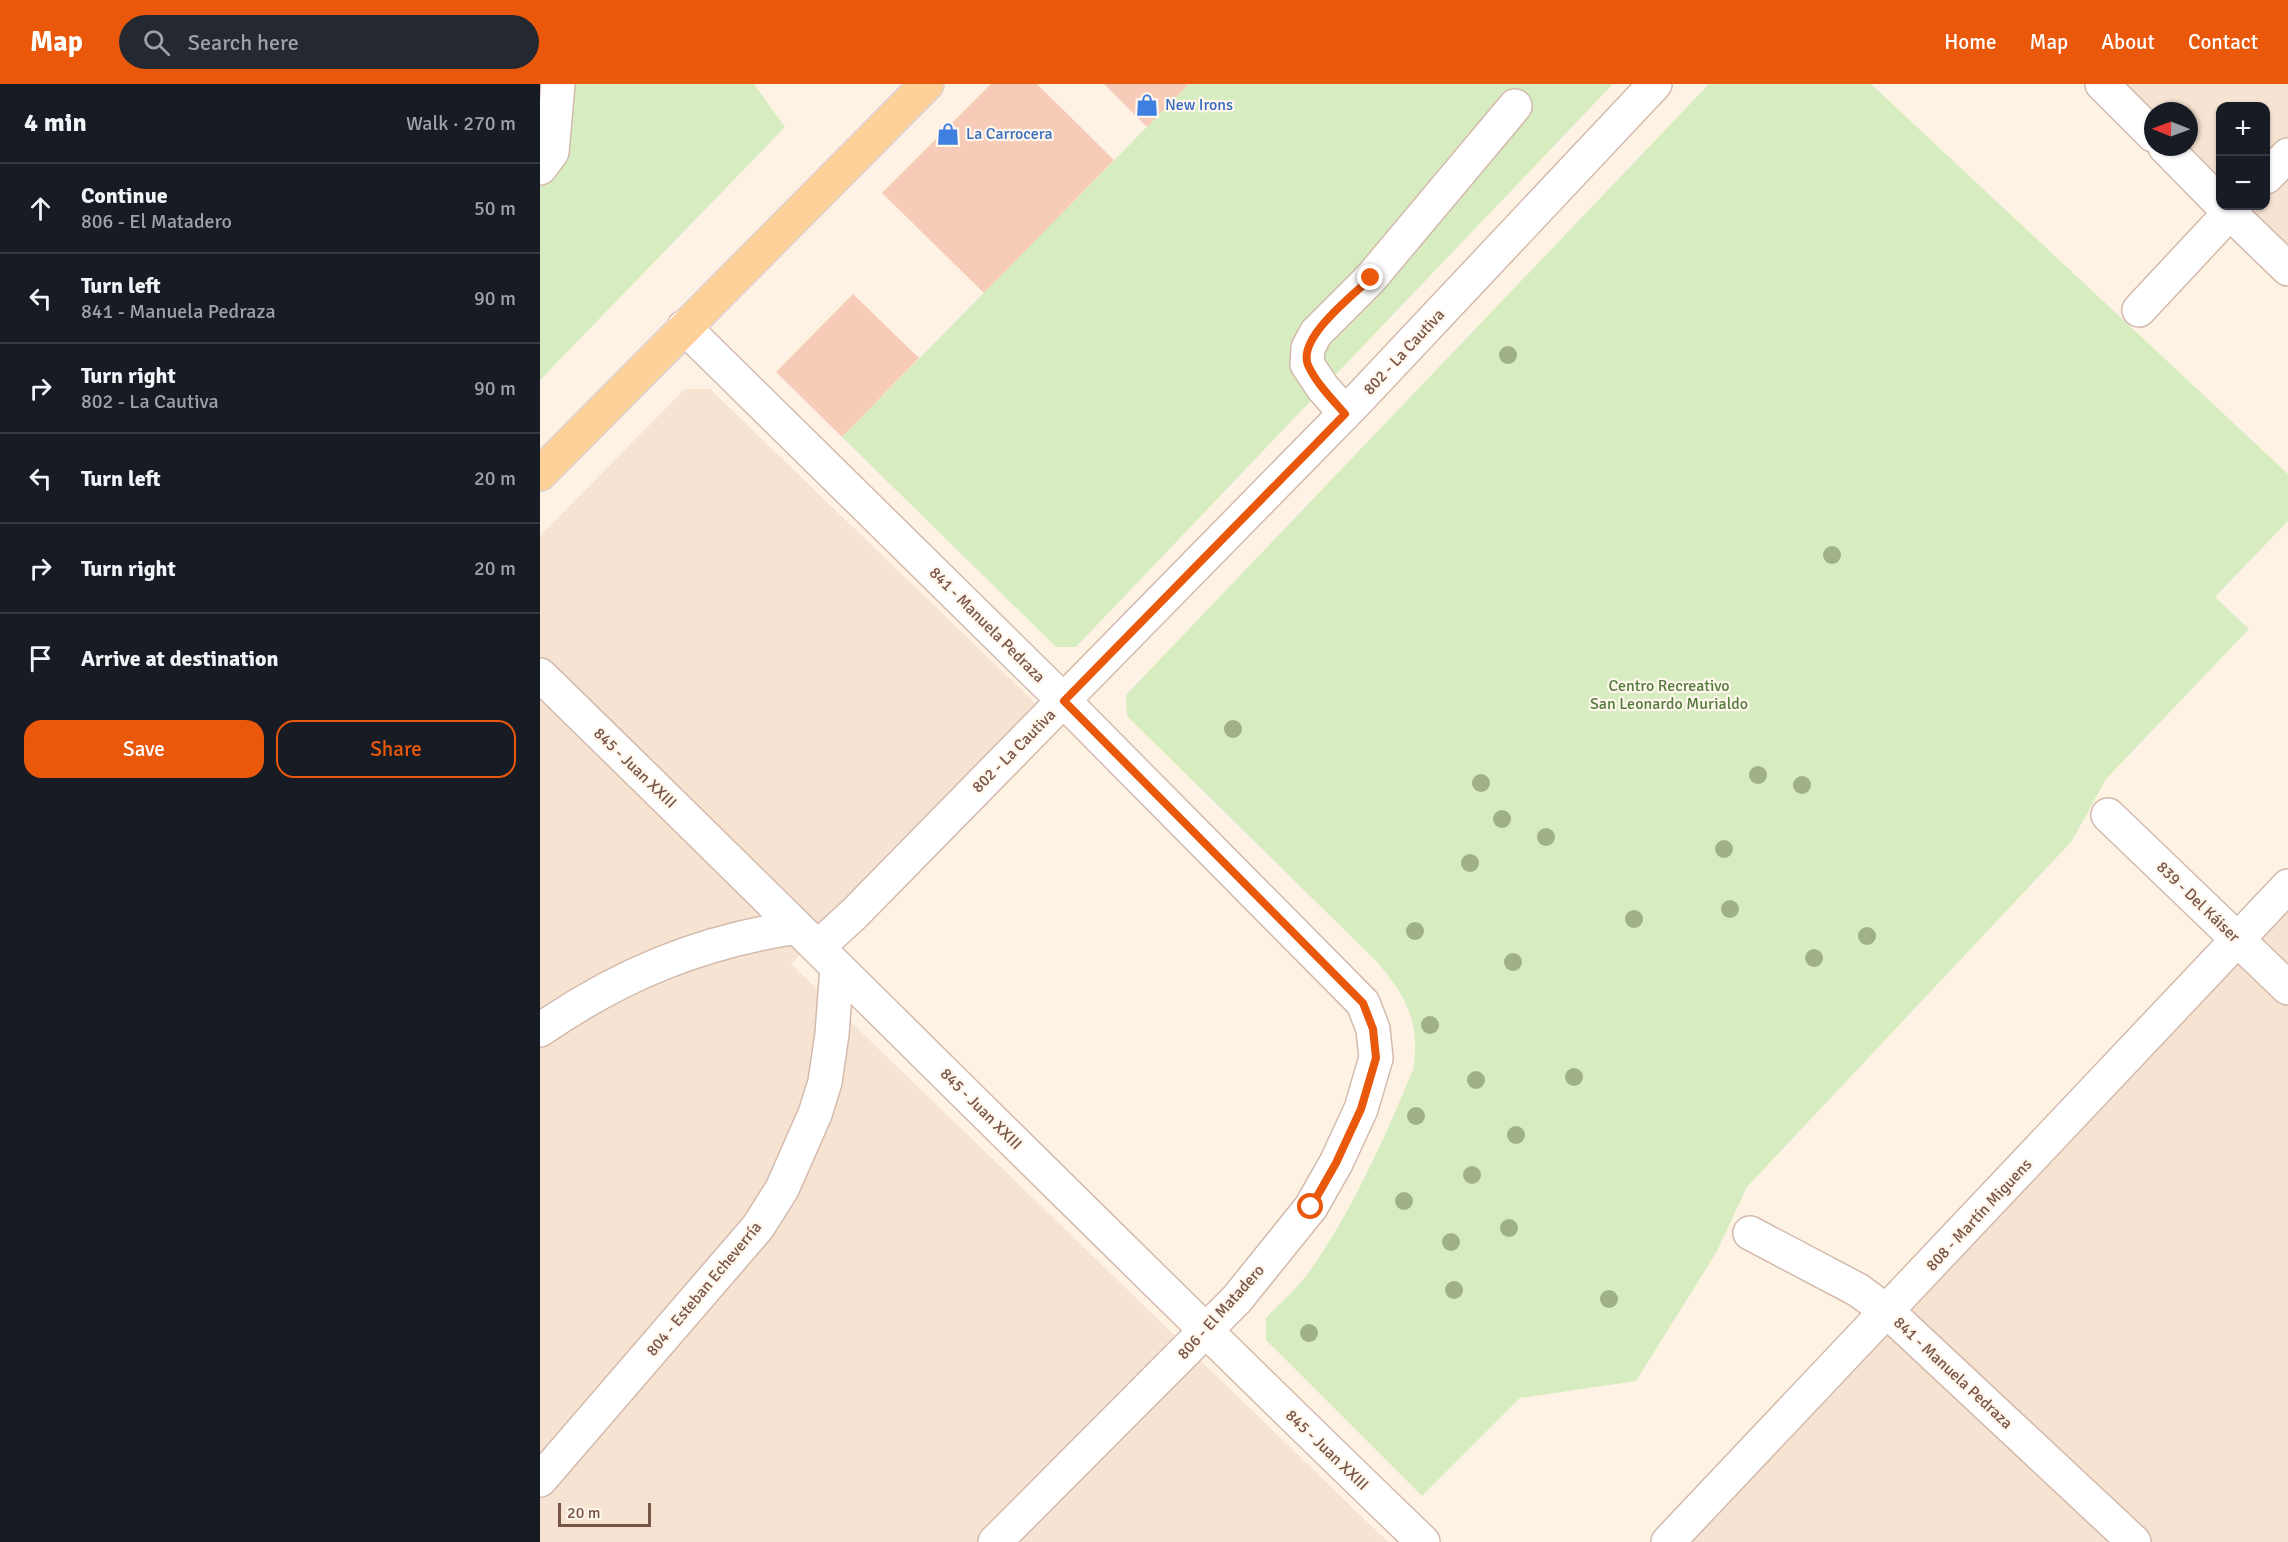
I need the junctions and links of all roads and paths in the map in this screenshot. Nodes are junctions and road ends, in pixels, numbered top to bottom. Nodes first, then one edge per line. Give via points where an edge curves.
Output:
1 (558, 84) edge
2 (927, 84) edge
3 (1655, 84) edge
4 (2102, 84) edge
5 (1515, 106) dead end
6 (2144, 126) edge
7 (2288, 155) edge
8 (2175, 156) edge
9 (540, 168) edge
10 (2270, 172) edge
11 (2216, 195) edge
12 (2225, 210) edge
13 (2232, 210) edge
14 (2288, 269) edge
15 (2139, 310) dead end
16 (684, 327) junction
17 (1345, 414) junction
18 (540, 474) edge
19 (540, 675) edge
20 (1064, 701) junction
21 (2108, 815) dead end
22 (2288, 886) edge
23 (2237, 940) junction
24 (818, 947) junction
25 (2288, 988) edge
26 (1363, 1003) joint
27 (540, 1030) edge
28 (1750, 1233) dead end
29 (1888, 1312) junction
30 (1205, 1332) junction
31 (540, 1480) edge
32 (994, 1542) edge
33 (1423, 1542) edge
34 (1668, 1542) edge
35 (2134, 1542) edge

1 - 9 street via 552,152
2 - 16 main road
3 - 17 street, 802 - La Cautiva
4 - 6 street
5 - 17 street via 1371,278 1316,333 1308,348 1307,364
7 - 10 street
8 - 11 street
12 - 15 street
13 - 14 street
16 - 18 main road
16 - 20 street, 841 - Manuela Pedraza
17 - 20 street, 802 - La Cautiva
19 - 24 street, 845 - Juan XXIII
20 - 24 street, 802 - La Cautiva
20 - 26 street, 841 - Manuela Pedraza
21 - 23 street, 839 - Del Káiser
22 - 23 street, 808 - Martín Miguens
23 - 25 street, 839 - Del Káiser
23 - 29 street, 808 - Martín Miguens
24 - 27 street via 759,933 703,947 621,981
24 - 30 street, 845 - Juan XXIII
24 - 31 street, 804 - Esteban Echeverría via 832,1034 825,1082 782,1189 758,1227
26 - 30 street, 806 - El Matadero via 1373,1029 1376,1058 1361,1109 1336,1163 1311,1207 1237,1299
28 - 29 street, 841 - Manuela Pedraza via 1857,1290
29 - 34 street, 808 - Martín Miguens
29 - 35 street, 841 - Manuela Pedraza
30 - 32 street, 806 - El Matadero
30 - 33 street, 845 - Juan XXIII

